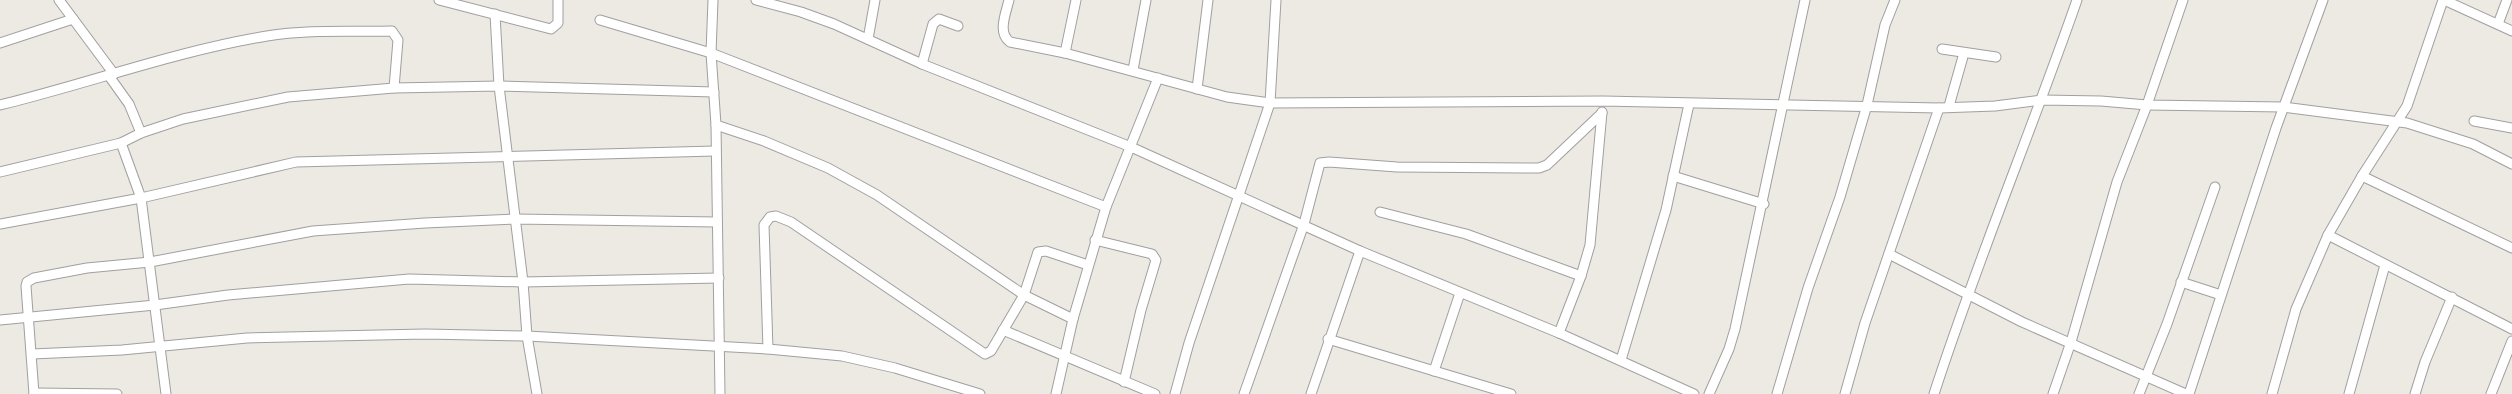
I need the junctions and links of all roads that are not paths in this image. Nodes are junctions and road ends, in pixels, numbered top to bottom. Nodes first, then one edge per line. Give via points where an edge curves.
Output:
1 (59, 0) edge
2 (439, 0) edge
3 (558, 0) edge
4 (713, 0) edge
5 (756, 0) edge
6 (875, 0) edge
7 (1009, 0) edge
8 (1076, 0) edge
9 (1146, 0) edge
10 (1208, 0) edge
11 (1276, 0) edge
12 (1805, 0) edge
13 (1895, 0) edge
14 (2077, 0) edge
15 (2183, 0) edge
16 (2322, 0) edge
17 (2444, 0) edge
18 (2507, 0) edge
19 (495, 14) junction
20 (73, 19) junction
21 (600, 20) dead end
22 (2498, 24) junction
23 (958, 26) dead end
24 (2512, 31) edge
25 (868, 39) junction
26 (0, 43) edge
27 (1942, 49) dead end
28 (1065, 52) junction
29 (711, 53) junction
30 (1964, 53) junction
31 (1996, 57) dead end
32 (922, 64) junction
33 (1133, 70) junction
34 (112, 75) junction
35 (1158, 78) junction
36 (499, 86) junction
37 (394, 88) junction
38 (1197, 89) junction
39 (714, 92) junction
40 (2042, 100) junction
41 (1603, 101) junction
42 (1270, 103) junction
43 (1690, 104) junction
44 (0, 105) edge
45 (1783, 105) junction
46 (1867, 105) junction
47 (2147, 105) junction
48 (1949, 106) junction
49 (2283, 107) junction
50 (1939, 108) junction
51 (1602, 113) junction
52 (2474, 121) dead end
53 (2397, 122) junction
54 (716, 125) junction
55 (2512, 128) edge
56 (141, 133) junction
57 (121, 143) junction
58 (1131, 147) junction
59 (715, 151) junction
60 (507, 155) junction
61 (2512, 164) edge
62 (0, 172) edge
63 (1673, 176) junction
64 (2362, 176) junction
65 (2215, 188) dead end
66 (1239, 196) junction
67 (141, 198) junction
68 (1764, 204) junction
69 (1106, 207) junction
70 (1380, 212) dead end
71 (515, 219) junction
72 (716, 222) junction
73 (0, 224) edge
74 (1304, 224) junction
75 (2328, 235) junction
76 (1095, 240) junction
77 (2512, 248) edge
78 (1360, 251) junction
79 (1889, 254) junction
80 (150, 262) junction
81 (1088, 265) junction
82 (2385, 265) junction
83 (1581, 276) junction
84 (719, 278) junction
85 (523, 282) junction
86 (2181, 282) junction
87 (1460, 293) junction
88 (1967, 294) junction
89 (1024, 295) junction
90 (2221, 295) junction
91 (2452, 297) junction
92 (155, 305) junction
93 (27, 316) junction
94 (1073, 319) junction
95 (0, 320) edge
96 (2512, 329) edge
97 (1003, 330) junction
98 (1559, 333) junction
99 (527, 336) junction
100 (1328, 339) junction
101 (2512, 341) edge
102 (2071, 342) junction
103 (161, 347) junction
104 (720, 347) junction
105 (768, 349) junction
106 (32, 354) junction
107 (1064, 355) junction
108 (1620, 360) junction
109 (1434, 371) junction
110 (2146, 378) junction
111 (1124, 382) junction
112 (1314, 393) edge
113 (34, 394) edge
114 (118, 394) edge
115 (166, 394) edge
116 (537, 394) edge
117 (720, 394) edge
118 (980, 394) edge
119 (1056, 394) edge
120 (1155, 394) edge
121 (1176, 394) edge
122 (1244, 394) edge
123 (1511, 394) edge
124 (1694, 394) edge
125 (1709, 394) edge
126 (1776, 394) edge
127 (1845, 394) edge
128 (1934, 394) edge
129 (2053, 394) edge
130 (2140, 394) edge
131 (2188, 394) edge
132 (2272, 394) edge
133 (2350, 394) edge
134 (2415, 394) edge
135 (2491, 394) edge

1 - 20 street
2 - 19 street
3 - 19 street via 558,23 552,29
4 - 29 street
5 - 25 street via 801,12
6 - 25 street
7 - 28 street via 1002,32 1006,40
8 - 28 street
9 - 33 street
10 - 38 street
11 - 42 street
12 - 45 street
13 - 46 street via 1878,51
14 - 40 street
15 - 47 street
16 - 49 street
17 - 22 street
17 - 53 street via 2407,106
18 - 22 street
19 - 36 street
20 - 26 street
20 - 34 street
21 - 29 street
22 - 24 street
23 - 32 street via 939,19 935,21
25 - 32 street
27 - 30 street
28 - 33 street
29 - 39 street
29 - 69 street
30 - 31 street
30 - 48 street
32 - 58 street
33 - 35 street
34 - 37 street via 211,46 269,35 392,31 398,40
34 - 44 street
34 - 56 street
35 - 38 street
35 - 58 street
36 - 37 street
36 - 39 street
36 - 60 street
37 - 56 street via 288,97 183,119
38 - 42 street
39 - 54 street
40 - 47 street
40 - 48 street via 1995,106
40 - 88 street
41 - 42 street
41 - 43 street
41 - 51 street
42 - 66 street
43 - 45 street
43 - 63 street
45 - 46 street
45 - 68 street
46 - 50 street
46 - 126 street
47 - 49 street
47 - 102 street via 2116,182
48 - 50 street
49 - 53 street
49 - 90 street
50 - 79 street
51 - 74 street via 1547,166 1539,168 1320,163
51 - 83 street via 1593,224
52 - 55 street
53 - 61 street via 2473,144
53 - 64 street
54 - 59 street
54 - 89 street via 819,164 877,194
56 - 57 street
57 - 62 street
57 - 67 street
58 - 66 street
58 - 69 street
59 - 60 street
59 - 72 street
60 - 67 street via 296,162
60 - 71 street
63 - 68 street
63 - 108 street via 1666,210
64 - 75 street
64 - 77 street
65 - 86 street
66 - 74 street
66 - 121 street via 1189,343
67 - 73 street
67 - 80 street
68 - 125 street via 1735,329
69 - 76 street
70 - 83 street via 1466,234
71 - 72 street
71 - 80 street via 312,231
71 - 85 street
72 - 84 street
74 - 78 street
74 - 122 street
75 - 82 street
75 - 132 street via 2296,309
76 - 81 street
76 - 111 street via 1152,254 1156,260
78 - 87 street
78 - 100 street
79 - 88 street
79 - 127 street
80 - 92 street
80 - 93 street via 87,268 30,279 26,286
81 - 89 street via 1041,250 1035,257
81 - 94 street
82 - 91 street
82 - 133 street
83 - 98 street
84 - 85 street
84 - 104 street
85 - 92 street via 409,280 228,295
85 - 99 street
86 - 90 street
86 - 110 street
87 - 98 street
87 - 109 street
88 - 102 street
88 - 128 street
89 - 94 street
89 - 97 street
90 - 131 street
91 - 96 street
91 - 134 street
92 - 93 street
92 - 103 street
93 - 95 street
93 - 106 street
94 - 107 street
97 - 105 street via 991,351 985,354 791,222 776,216 767,218 764,225
97 - 107 street
98 - 108 street
99 - 103 street via 426,334 247,338
99 - 104 street
99 - 116 street
100 - 109 street
100 - 112 street
101 - 135 street
102 - 110 street
102 - 129 street
103 - 106 street
103 - 115 street
104 - 105 street
104 - 117 street
105 - 118 street via 851,358
106 - 113 street
107 - 111 street
107 - 119 street
108 - 124 street
109 - 123 street
110 - 130 street
110 - 131 street
111 - 120 street
113 - 114 street

